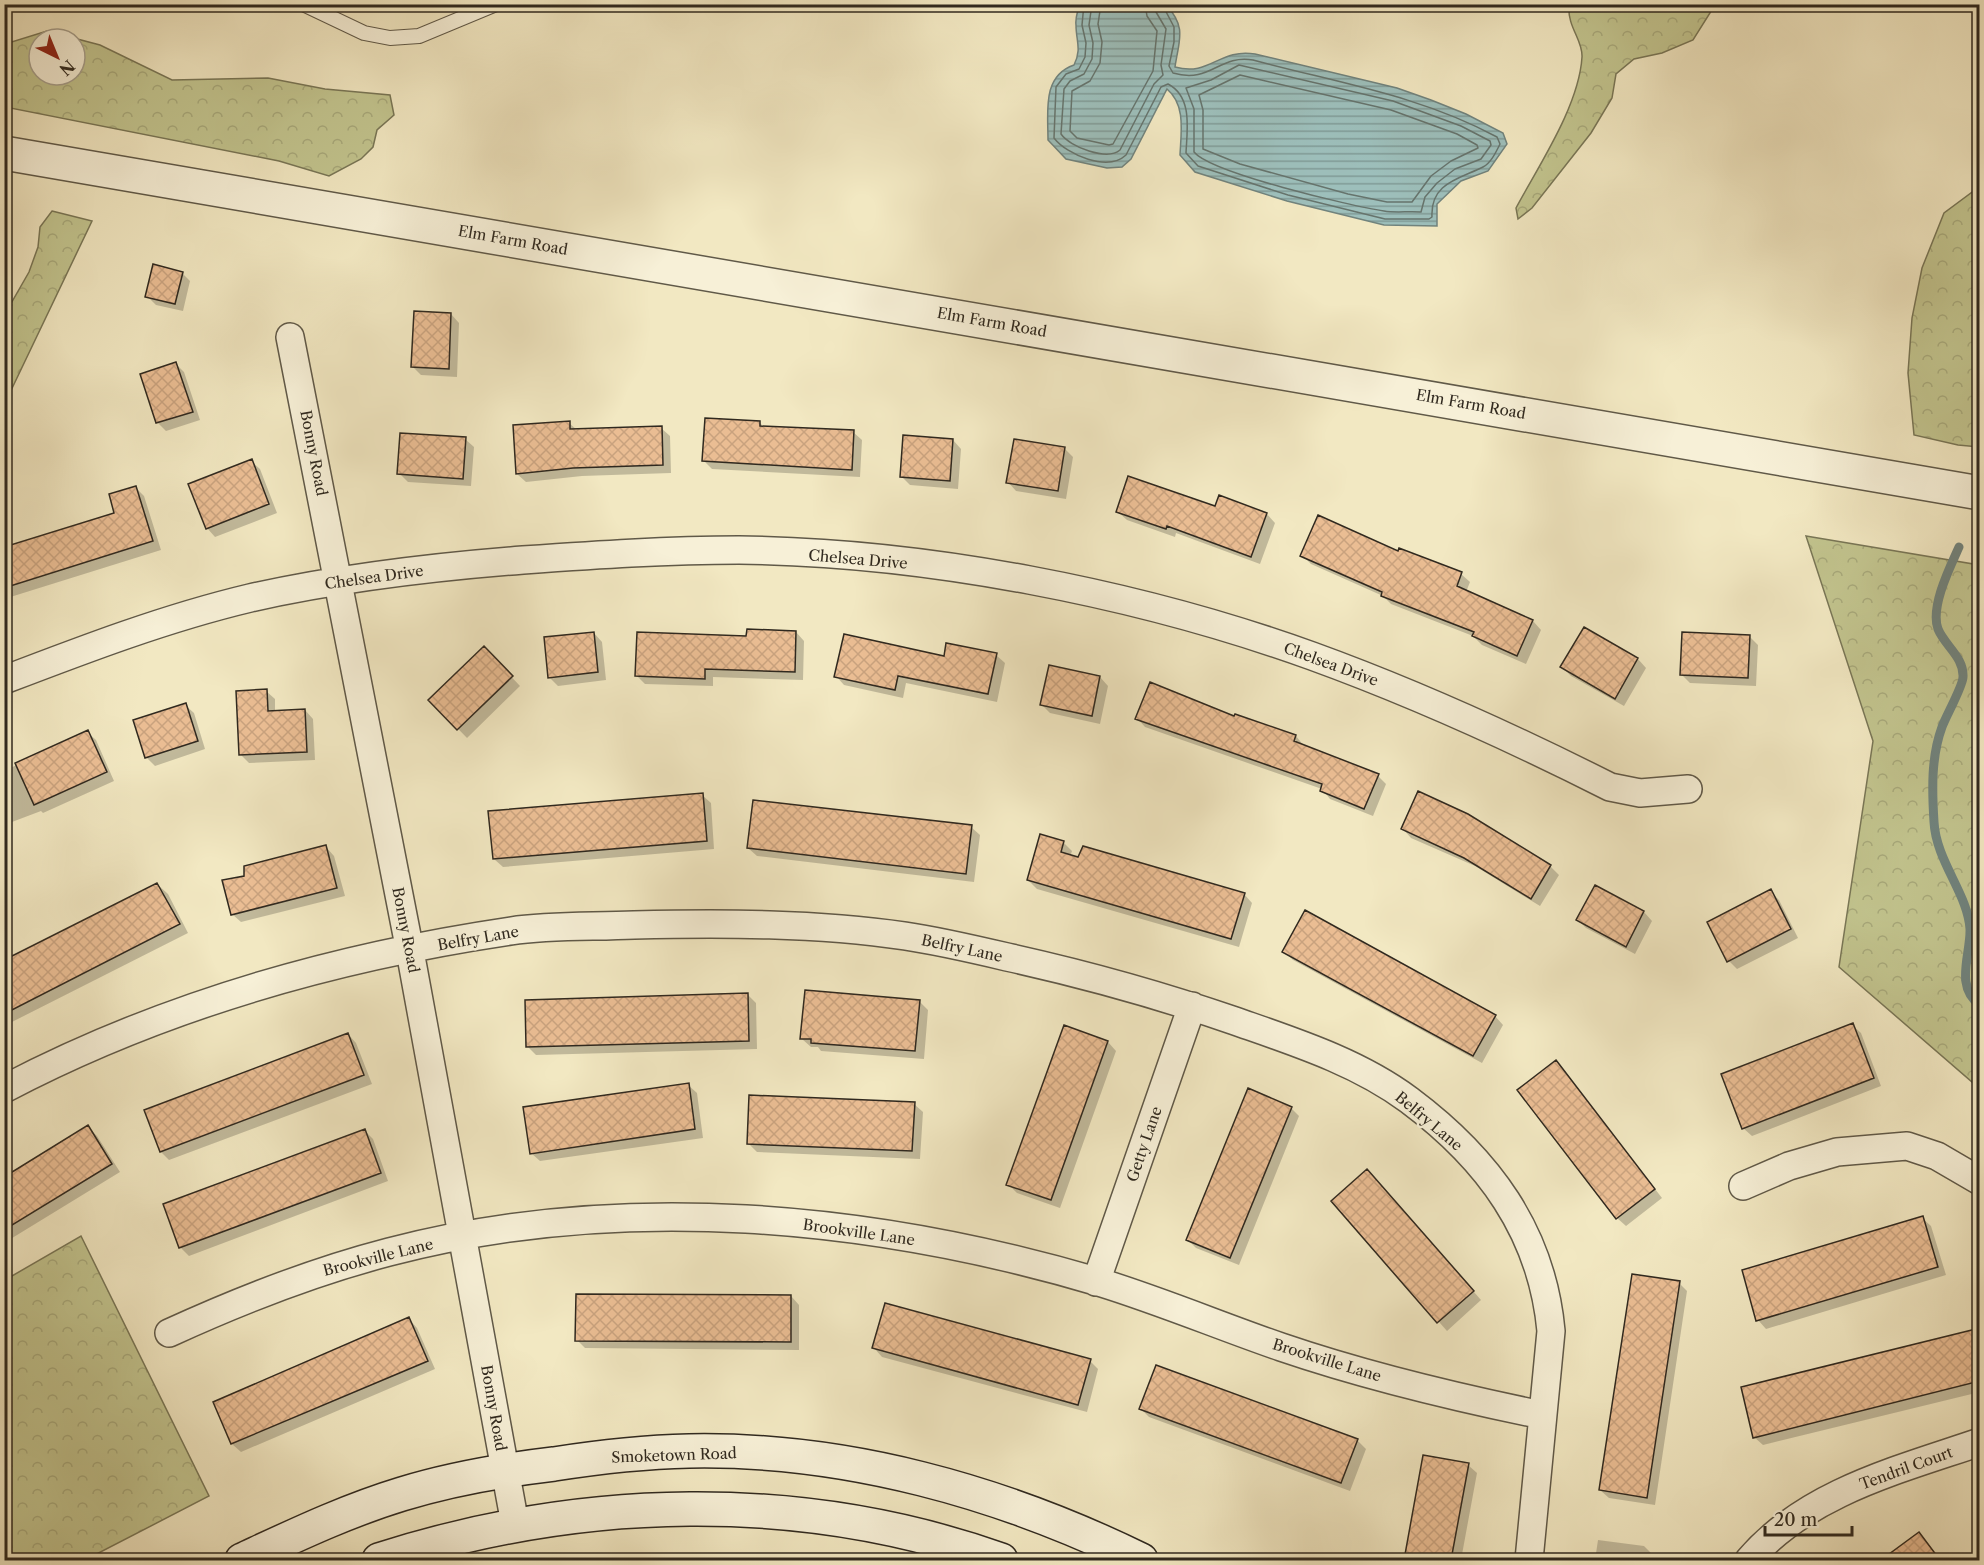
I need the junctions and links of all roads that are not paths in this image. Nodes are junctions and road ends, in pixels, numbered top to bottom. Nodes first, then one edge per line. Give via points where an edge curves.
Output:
1 (303, 4) edge
2 (496, 4) edge
3 (4, 153) edge
4 (290, 337) dead end
5 (1980, 493) edge
6 (339, 581) junction
7 (4, 680) edge
8 (1688, 789) dead end
9 (410, 951) junction
10 (1192, 1006) junction
11 (4, 1089) edge
12 (1980, 1181) edge
13 (1743, 1186) dead end
14 (463, 1237) junction
15 (1096, 1281) junction
16 (168, 1333) dead end
17 (1542, 1415) junction
18 (1980, 1442) edge
19 (506, 1470) junction
20 (515, 1524) junction
21 (242, 1560) edge
22 (378, 1560) edge
23 (1001, 1560) edge
24 (1141, 1560) edge
25 (1529, 1560) edge
26 (1749, 1560) edge

1 - 2 lane via 364,33 390,38 419,36
3 - 5 street, Elm Farm Road
4 - 6 street, Bonny Road
6 - 7 street, Chelsea Drive via 250,598 161,622
6 - 8 street, Chelsea Drive via 482,563 637,552 742,550 850,556 959,569 1044,584 1186,618 1309,655 1419,696 1610,787 1640,793
6 - 9 street, Bonny Road
9 - 10 street, Belfry Lane via 514,930 563,927 685,924 831,929 953,945 1073,972
9 - 11 street, Belfry Lane via 250,987 144,1024
9 - 14 street, Bonny Road
10 - 15 street, Getty Lane
10 - 17 street, Belfry Lane via 1308,1046 1364,1072 1408,1100 1457,1141 1492,1181 1522,1224 1538,1260 1548,1299 1551,1331
12 - 13 street via 1937,1156 1907,1146 1837,1152 1789,1166
14 - 15 street, Brookville Lane via 620,1219 802,1223 892,1235
14 - 16 street, Brookville Lane via 392,1251 310,1275
14 - 19 street, Bonny Road
15 - 17 street, Brookville Lane via 1283,1347 1416,1388
17 - 25 street, Belfry Lane
18 - 26 street, Tendril Court via 1825,1500 1789,1521
19 - 20 street, Bonny Road
19 - 21 street, Smoketown Road via 403,1493 328,1520
19 - 24 street, Smoketown Road via 617,1455 690,1451 817,1460 904,1475 995,1499
20 - 22 street
20 - 23 street via 588,1514 673,1509 759,1510 896,1529

